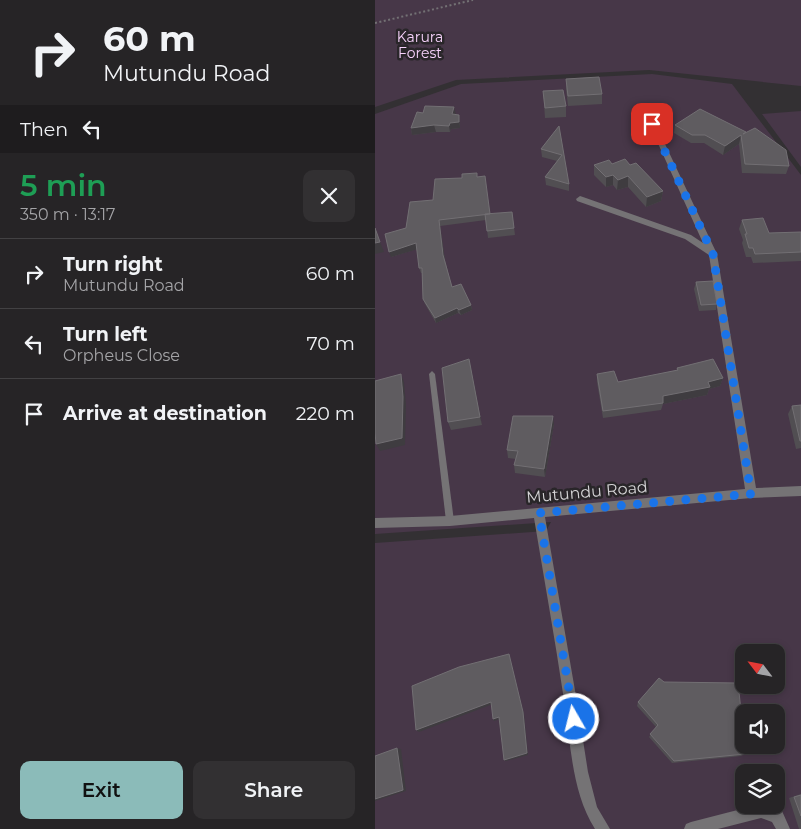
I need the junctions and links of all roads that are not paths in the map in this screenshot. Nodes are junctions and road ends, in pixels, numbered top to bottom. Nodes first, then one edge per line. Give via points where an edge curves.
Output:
1 (645, 108) dead end
2 (580, 199) dead end
3 (713, 254) junction
4 (432, 374) dead end
5 (801, 491) edge
6 (751, 494) junction
7 (539, 513) junction
8 (450, 521) junction
9 (375, 523) edge
10 (603, 829) edge
11 (691, 829) edge
12 (783, 829) edge

1 - 3 street
2 - 3 street via 688,237
3 - 6 street
4 - 8 lane
5 - 6 street, Mutundu Road
6 - 7 street, Mutundu Road
7 - 8 street, Mutundu Road
7 - 10 street via 581,772 591,810
8 - 9 street, Mutundu Road
11 - 12 street via 761,810 777,816

